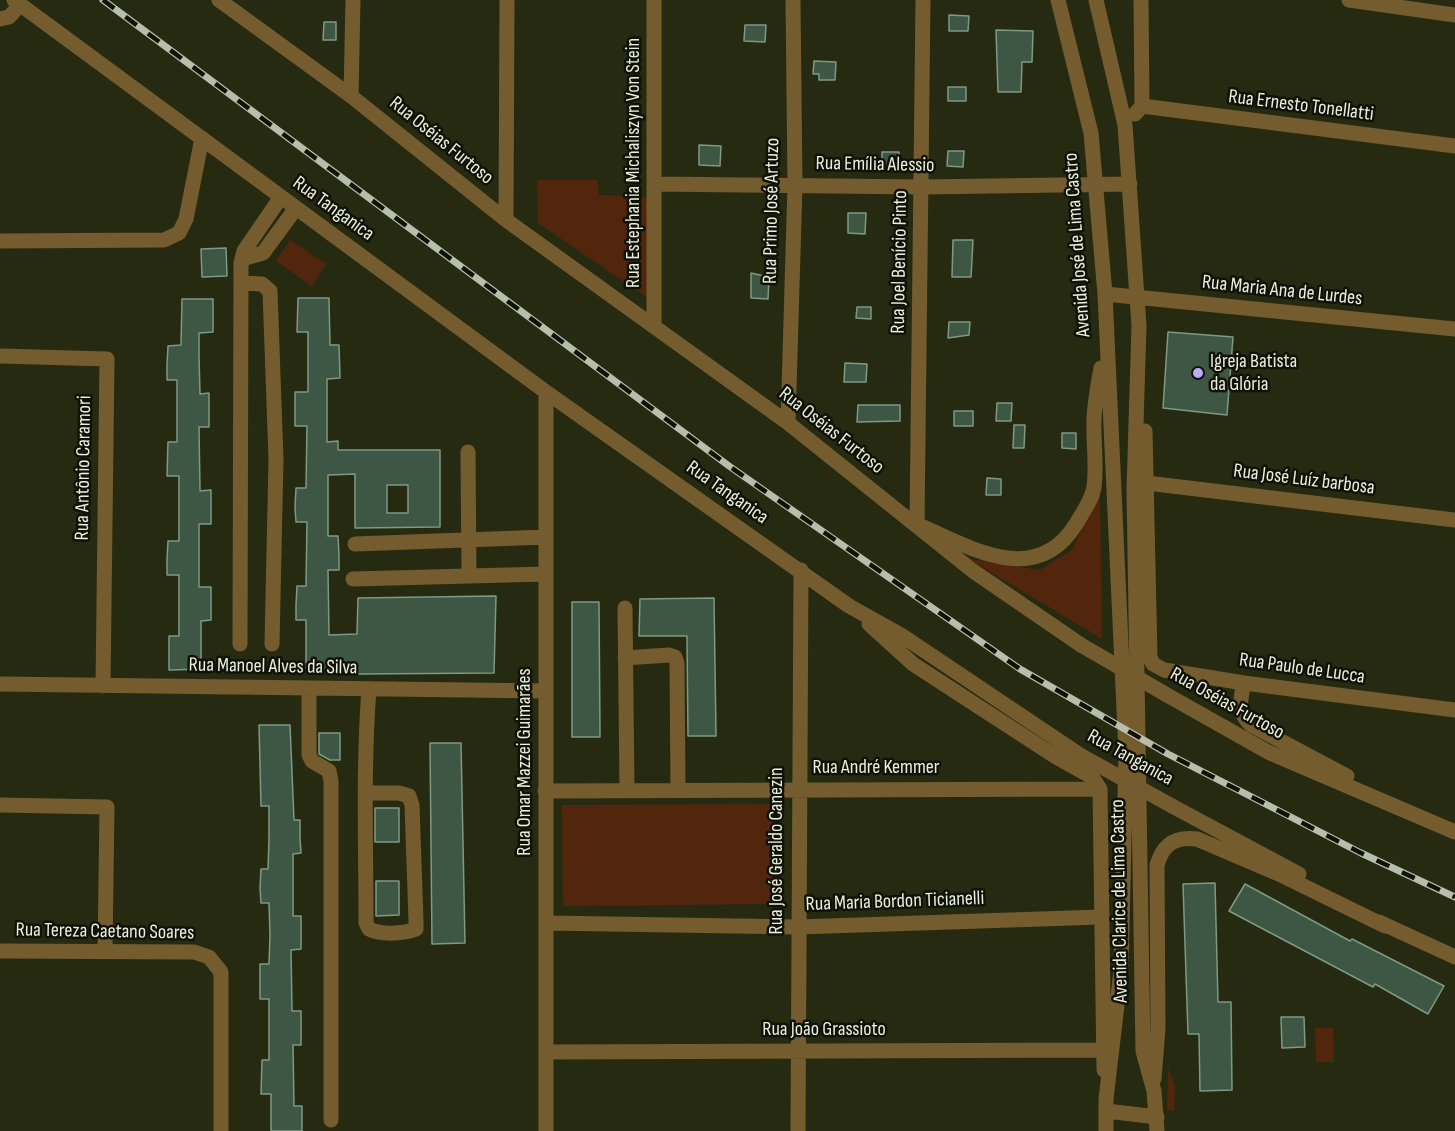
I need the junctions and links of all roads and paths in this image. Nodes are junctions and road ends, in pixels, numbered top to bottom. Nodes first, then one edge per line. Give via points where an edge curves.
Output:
1 (219, 0) edge
2 (353, 0) edge
3 (507, 0) edge
4 (654, 0) edge
5 (793, 0) edge
6 (923, 0) edge
7 (1058, 0) edge
8 (1096, 0) edge
9 (1141, 0) edge
10 (1349, 0) edge
11 (17, 2) edge
12 (1455, 15) edge
13 (0, 19) edge
14 (351, 96) junction
15 (1142, 106) junction
16 (1125, 125) junction
17 (202, 138) junction
18 (1455, 146) edge
19 (655, 184) junction
20 (1130, 184) junction
21 (795, 185) junction
22 (1095, 186) junction
23 (922, 187) junction
24 (281, 197) junction
25 (296, 208) junction
26 (506, 220) junction
27 (0, 241) edge
28 (242, 260) junction
29 (241, 283) junction
30 (1105, 294) junction
31 (1137, 298) junction
32 (654, 326) junction
33 (1455, 329) edge
34 (1106, 339) junction
35 (0, 356) edge
36 (546, 392) junction
37 (788, 423) junction
38 (468, 452) dead end
39 (1140, 486) junction
40 (1114, 491) joint
41 (1455, 520) edge
42 (917, 524) junction
43 (546, 537) junction
44 (469, 540) junction
45 (355, 544) dead end
46 (801, 570) junction
47 (546, 574) junction
48 (469, 576) junction
49 (354, 579) dead end
50 (849, 606) junction
51 (625, 608) dead end
52 (240, 644) dead end
53 (272, 644) dead end
54 (626, 658) junction
55 (1244, 683) junction
56 (0, 684) edge
57 (103, 686) junction
58 (309, 688) junction
59 (369, 689) junction
60 (545, 691) junction
61 (1455, 710) edge
62 (1056, 757) junction
63 (1042, 788) junction
64 (798, 789) junction
65 (1100, 789) junction
66 (545, 790) junction
67 (627, 790) junction
68 (678, 790) junction
69 (367, 793) junction
70 (0, 805) edge
71 (1448, 830) edge
72 (1101, 917) junction
73 (547, 923) junction
74 (1385, 926) junction
75 (798, 927) junction
76 (0, 951) edge
77 (105, 951) junction
78 (1455, 957) edge
79 (1102, 1050) junction
80 (798, 1051) junction
81 (546, 1052) junction
82 (1154, 1090) junction
83 (1106, 1105) junction
84 (331, 1120) dead end
85 (1157, 1124) edge
86 (221, 1131) edge
87 (546, 1131) edge
88 (798, 1131) edge
89 (1106, 1131) edge

1 - 14 street, Rua Oséias Furtoso
2 - 14 street
3 - 26 street
4 - 19 street, Rua Estephania Michaliszyn Von Stein
5 - 21 street, Rua Primo José Artuzo
6 - 23 street, Rua Joel Benício Pinto
7 - 22 street, Avenida José de Lima Castro via 1091,133
8 - 16 street
9 - 15 street
10 - 12 street
11 - 13 street via 9,17
11 - 17 street, Rua Tanganica
14 - 26 street, Rua Oséias Furtoso
15 - 16 street
15 - 18 street, Rua Ernesto Tonellatti
16 - 20 street
17 - 24 street, Rua Tanganica
17 - 27 street via 186,219 179,233 164,240
19 - 21 street, Rua Emília Alessio
19 - 32 street, Rua Estephania Michaliszyn Von Stein
20 - 22 street, Rua Emília Alessio
20 - 31 street
21 - 23 street, Rua Emília Alessio
21 - 37 street, Rua Primo José Artuzo
22 - 23 street, Rua Emília Alessio
22 - 30 street, Avenida José de Lima Castro
23 - 42 street, Rua Joel Benício Pinto
24 - 25 street, Rua Tanganica
24 - 28 street via 263,220
25 - 28 street via 263,253
25 - 36 street, Rua Tanganica
26 - 32 street, Rua Oséias Furtoso
28 - 29 street
29 - 52 street
29 - 53 street via 262,284 270,291 276,459
30 - 31 street, Rua Maria Ana de Lurdes
30 - 34 street, Avenida José de Lima Castro
31 - 33 street, Rua Maria Ana de Lurdes
31 - 39 street via 1145,378
32 - 37 street, Rua Oséias Furtoso
34 - 40 street, Avenida José de Lima Castro
34 - 42 street via 1094,416 1094,487 1070,534 1045,553 1009,560
35 - 57 street, Rua Antônio Caramori via 107,358
36 - 43 street, Rua Omar Mazzei Guimarães
36 - 46 street, Rua Tanganica
37 - 42 street, Rua Oséias Furtoso
38 - 44 street
39 - 41 street, Rua José Luíz barbosa
39 - 55 street, Rua Paulo de Lucca via 1149,657 1164,670
39 - 82 street, Avenida Clarice de Lima Castro via 1143,1051
40 - 83 street, Avenida Clarice de Lima Castro via 1126,753 1121,970
42 - 71 street, Rua Oséias Furtoso, bridge via 973,571 1081,645 1167,695 1268,752
43 - 44 street
43 - 47 street, Rua Omar Mazzei Guimarães
44 - 45 street
44 - 48 street
46 - 50 street, Rua Tanganica
46 - 64 street, Rua José Geraldo Canezin
47 - 48 street
47 - 60 street, Rua Omar Mazzei Guimarães
48 - 49 street
50 - 62 street via 913,664
50 - 74 street, Rua Tanganica, bridge via 901,635 1080,755 1270,857
51 - 54 street
54 - 67 street
54 - 68 street via 675,657
55 - 61 street, Rua Paulo de Lucca
55 - 71 street via 1240,707 1242,717 1251,725
56 - 57 street, Rua Manoel Alves da Silva
57 - 58 street, Rua Manoel Alves da Silva
58 - 59 street, Rua Manoel Alves da Silva
58 - 84 street via 309,755 329,771 331,781
59 - 60 street, Rua Manoel Alves da Silva
59 - 69 street
60 - 66 street, Rua Omar Mazzei Guimarães
62 - 63 street via 1054,778
62 - 65 street via 1092,777
63 - 64 street, Rua André Kemmer
63 - 65 street, Rua André Kemmer
64 - 68 street, Rua André Kemmer
64 - 75 street, Rua José Geraldo Canezin
65 - 72 street
66 - 67 street, Rua André Kemmer
66 - 73 street, Rua Omar Mazzei Guimarães
67 - 68 street, Rua André Kemmer
69 - 69 street via 366,923 375,932 408,932 416,929 412,805 408,796 399,793
70 - 77 street via 107,807
72 - 75 street, Rua Maria Bordon Ticianelli
72 - 79 street
73 - 75 street, Rua Maria Bordon Ticianelli
73 - 81 street, Rua Omar Mazzei Guimarães
74 - 78 street, Rua Tanganica
74 - 82 street via 1197,839 1183,837 1171,841 1156,865 1158,1029
75 - 80 street, Rua José Geraldo Canezin
76 - 77 street, Rua Tereza Caetano Soares
77 - 86 street, Rua Tereza Caetano Soares via 195,952 209,957 221,972
79 - 80 street, Rua João Grassioto
79 - 83 street
80 - 81 street, Rua João Grassioto
80 - 88 street, Rua José Geraldo Canezin
81 - 87 street, Rua Omar Mazzei Guimarães
82 - 85 street, Avenida Clarice de Lima Castro
83 - 85 street
83 - 89 street, Avenida Clarice de Lima Castro

